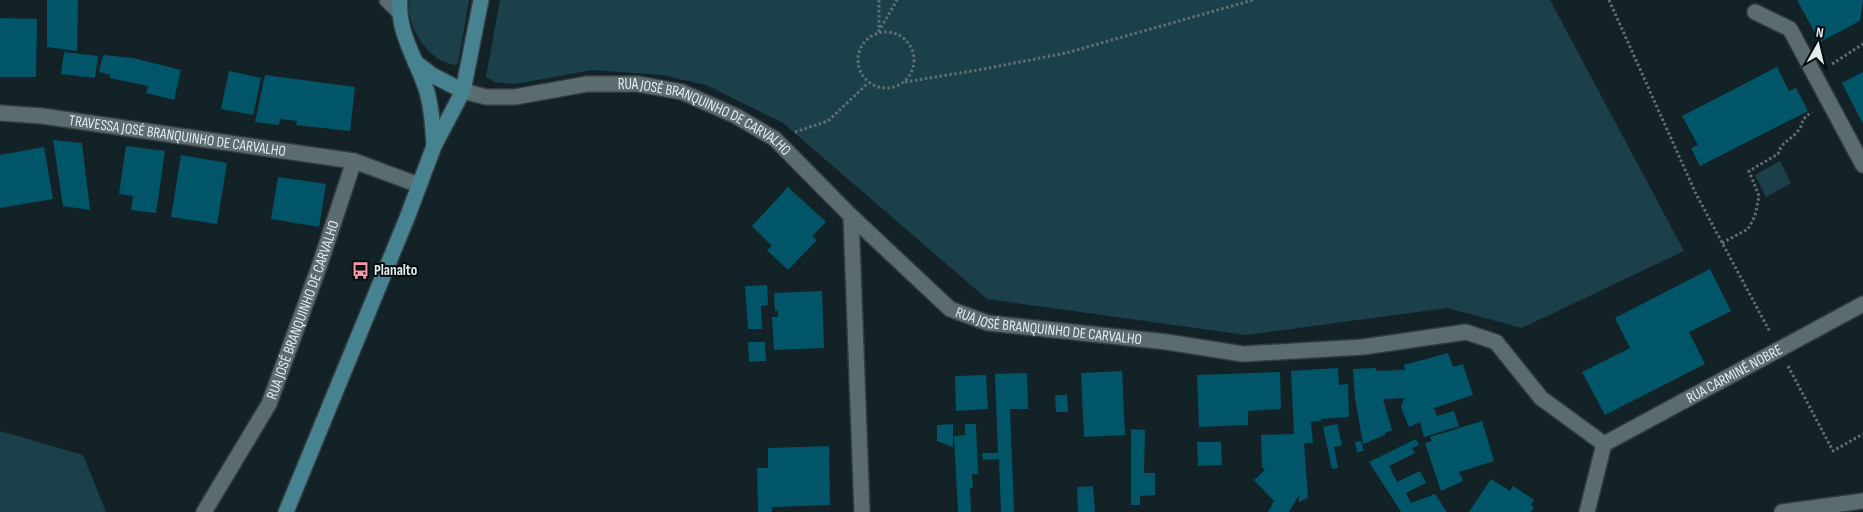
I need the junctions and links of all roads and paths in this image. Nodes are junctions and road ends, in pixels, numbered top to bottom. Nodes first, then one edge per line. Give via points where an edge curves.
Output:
1 (387, 0) edge
2 (481, 0) edge
3 (879, 0) edge
4 (897, 0) edge
5 (1253, 0) edge
6 (1609, 0) edge
7 (399, 6) edge
8 (1754, 12) dead end
9 (880, 31) junction
10 (1863, 44) edge
11 (414, 62) junction
12 (1815, 75) junction
13 (905, 82) junction
14 (868, 83) junction
15 (463, 91) junction
16 (1830, 102) junction
17 (0, 113) edge
18 (775, 139) junction
19 (434, 146) junction
20 (354, 160) junction
21 (1863, 165) edge
22 (419, 185) junction
23 (851, 216) junction
24 (1722, 243) junction
25 (1863, 304) edge
26 (1779, 349) junction
27 (1863, 434) edge
28 (1604, 444) junction
29 (1863, 501) edge
30 (204, 512) edge
31 (286, 512) edge
32 (862, 512) edge
33 (1587, 512) edge
34 (1782, 512) edge

1 - 7 street
2 - 15 street
3 - 9 path
4 - 9 path
5 - 13 path via 1066,53
6 - 24 path via 1696,194
7 - 11 street via 404,36
8 - 12 street via 1790,29
9 - 13 path via 898,34 912,47 914,66
9 - 14 path via 865,39 857,53 858,70
10 - 12 path
11 - 15 street
11 - 19 street via 427,92
12 - 16 street
13 - 14 path via 886,89
14 - 18 path via 828,120
15 - 18 street, RUA JOSÉ BRANQUINHO DE CARVALHO via 486,98 515,97 587,84 638,84 682,92 736,116
15 - 19 street
16 - 21 street
16 - 24 path via 1804,117 1798,132 1780,146 1778,154 1749,171 1759,196 1755,216 1748,229
17 - 20 street, TRAVESSA JOSÉ BRANQUINHO DE CARVALHO via 42,116
18 - 23 street, RUA JOSÉ BRANQUINHO DE CARVALHO
19 - 22 street
20 - 22 street
20 - 30 street, RUA JOSÉ BRANQUINHO DE CARVALHO via 269,404
22 - 31 street
23 - 28 street, RUA JOSÉ BRANQUINHO DE CARVALHO via 950,309 988,323 1167,342 1243,354 1363,347 1466,332 1496,342 1541,398
23 - 32 street
24 - 26 path
25 - 26 street, RUA CARMINÉ NOBRE
26 - 27 path via 1833,451
26 - 28 street, RUA CARMINÉ NOBRE
28 - 33 street
29 - 34 street

